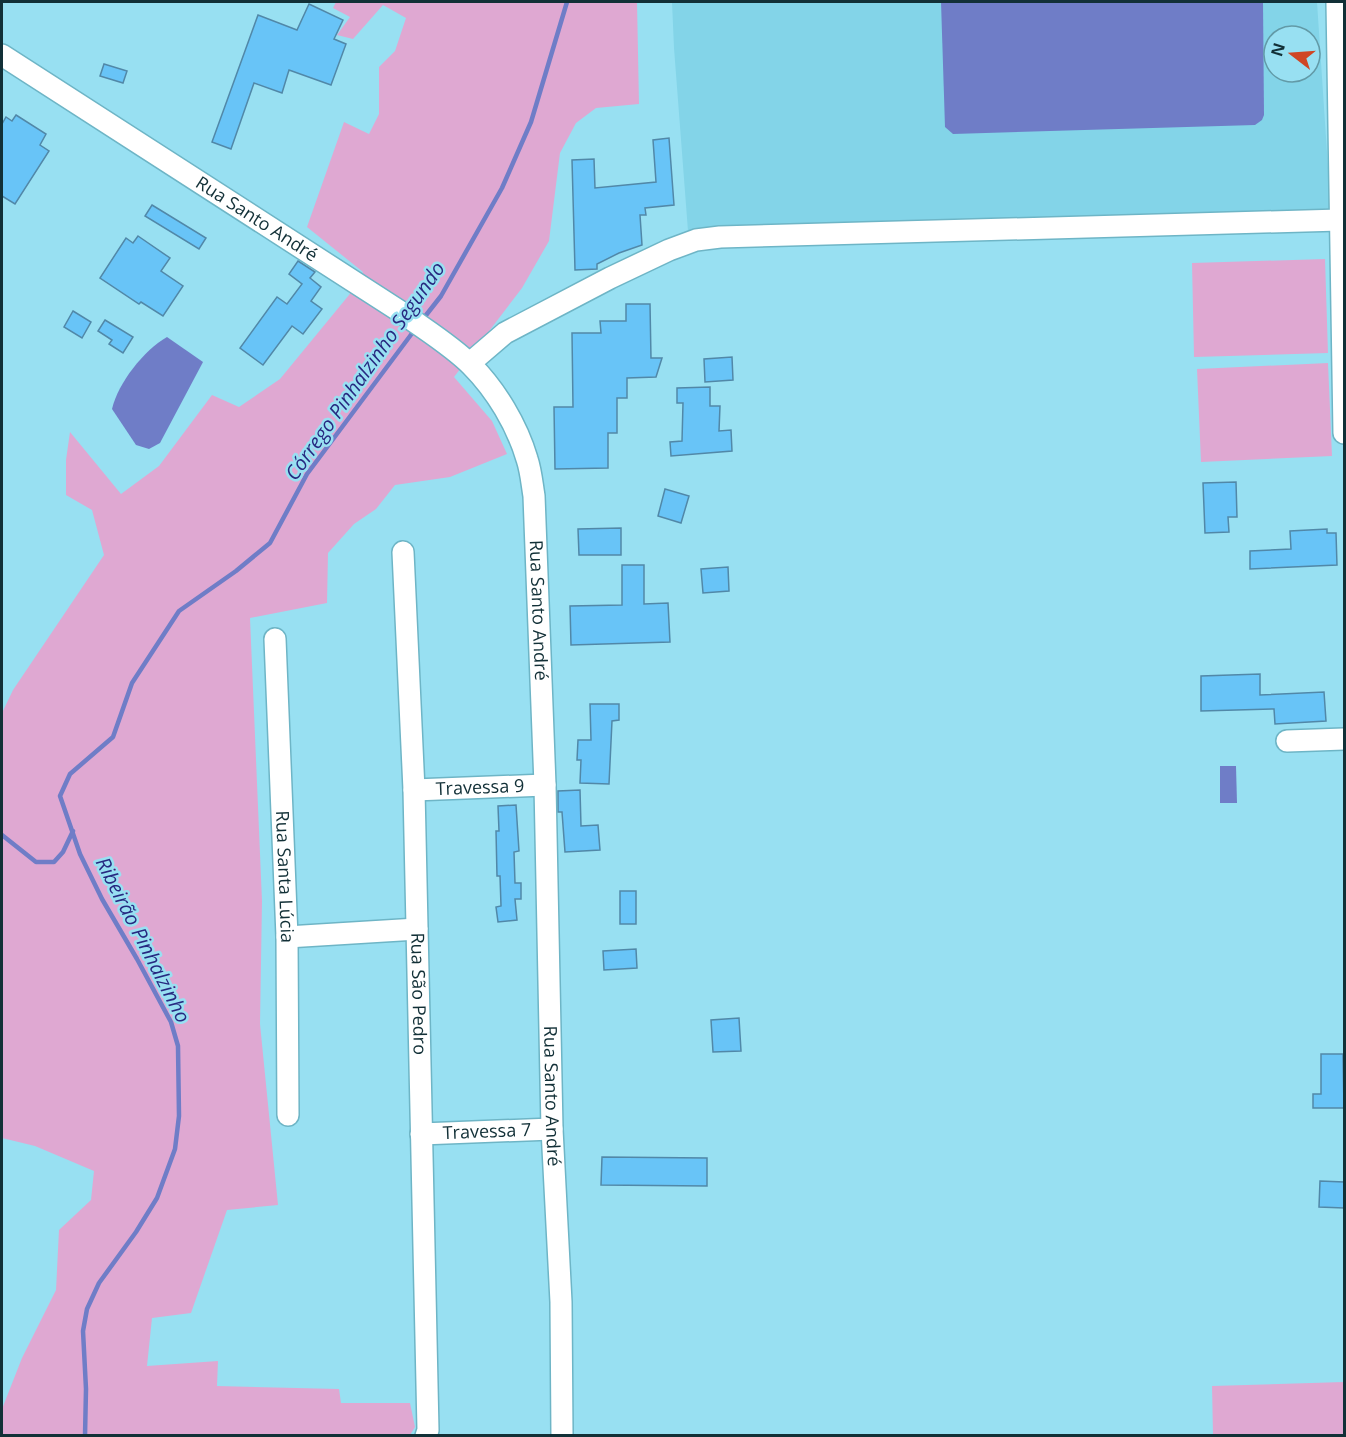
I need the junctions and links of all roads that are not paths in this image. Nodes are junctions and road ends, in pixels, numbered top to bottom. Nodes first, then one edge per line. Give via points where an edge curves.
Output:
1 (1337, 2) edge
2 (2, 55) edge
3 (1340, 220) junction
4 (470, 363) junction
5 (1344, 433) edge
6 (403, 552) dead end
7 (275, 639) dead end
8 (1344, 740) edge
9 (1287, 741) dead end
10 (545, 784) junction
11 (414, 790) junction
12 (417, 929) junction
13 (287, 937) junction
14 (288, 1115) dead end
15 (552, 1130) junction
16 (421, 1134) junction
17 (426, 1436) edge
18 (562, 1436) edge

1 - 3 street
2 - 4 street, Rua Santo André via 401,312
3 - 4 street via 696,240 669,249 535,316 504,333
3 - 5 street
4 - 10 street, Rua Santo André via 497,396 528,460 534,496
6 - 11 street, Rua São Pedro
7 - 13 street, Rua Santa Lúcia
8 - 9 street
10 - 11 street, Travessa 9
10 - 15 street, Rua Santo André
11 - 12 street, Rua São Pedro
12 - 13 street
12 - 16 street, Rua São Pedro
13 - 14 street, Rua Santa Lúcia
15 - 16 street, Travessa 7
15 - 18 street, Rua Santo André via 561,1302
16 - 17 street, Rua São Pedro

